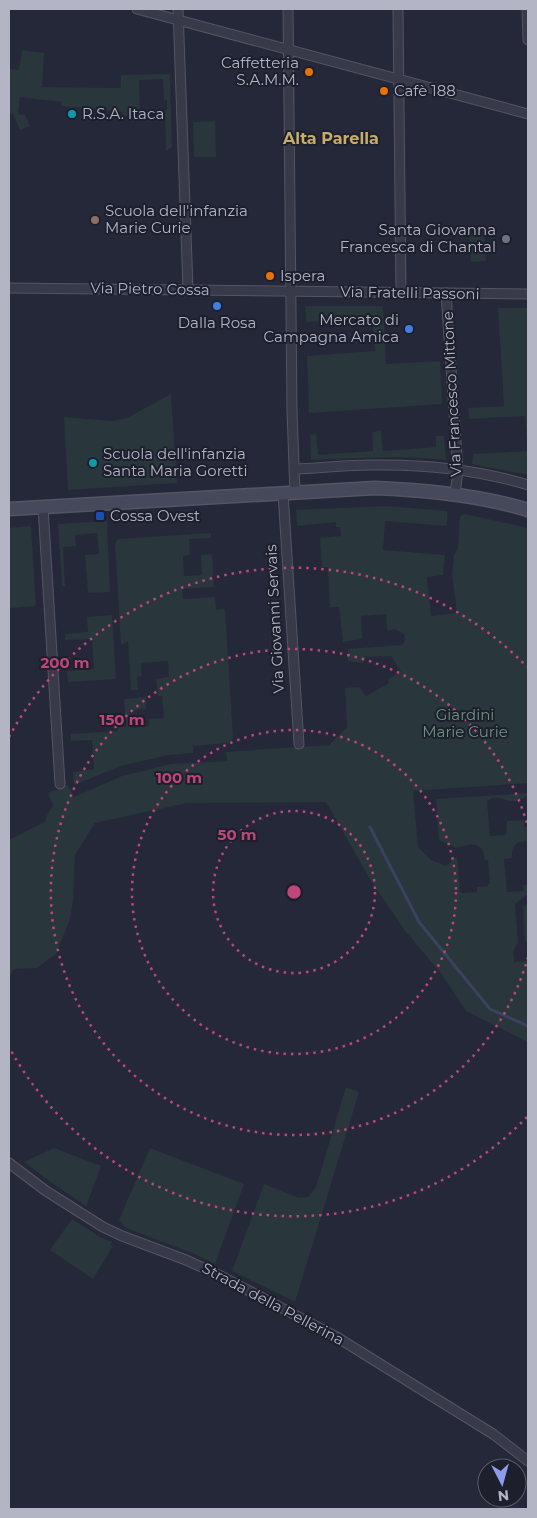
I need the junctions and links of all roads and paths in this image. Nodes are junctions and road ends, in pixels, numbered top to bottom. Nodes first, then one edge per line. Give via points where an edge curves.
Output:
1 (136, 9) edge
2 (178, 9) edge
3 (288, 9) edge
4 (398, 9) edge
5 (527, 9) edge
6 (178, 20) junction
7 (528, 40) edge
8 (288, 49) junction
9 (398, 80) junction
10 (528, 114) edge
11 (9, 288) edge
12 (188, 289) junction
13 (292, 291) junction
14 (401, 292) junction
15 (446, 293) junction
16 (528, 294) edge
17 (294, 469) junction
18 (458, 471) junction
19 (528, 485) edge
20 (289, 493) junction
21 (455, 494) junction
22 (43, 507) junction
23 (9, 509) edge
24 (528, 510) edge
25 (299, 744) dead end
26 (60, 784) dead end
27 (9, 1163) edge
28 (528, 1461) edge

1 - 6 street
2 - 6 street
3 - 8 street, Via Giovanni Servais
4 - 9 street
5 - 7 street
6 - 8 street
6 - 12 street
8 - 9 street
8 - 13 street, Via Giovanni Servais
9 - 10 street
9 - 14 street
11 - 12 street, Via Pietro Cossa
12 - 13 street, Via Pietro Cossa
13 - 14 street, Via Fratelli Passoni
13 - 17 street, Via Giovanni Servais
14 - 15 street, Via Fratelli Passoni
15 - 16 street, Via Fratelli Passoni
15 - 18 street, Via Francesco Mittone
17 - 18 street via 372,465
17 - 20 street, Via Giovanni Servais
18 - 19 street
18 - 21 street, Via Francesco Mittone
20 - 21 street via 375,488
20 - 22 street
20 - 25 street, Via Giovanni Servais
21 - 24 street
22 - 23 street
22 - 26 street
27 - 28 street, Strada della Pellerina via 46,1191 103,1226 221,1276 335,1336 493,1434

